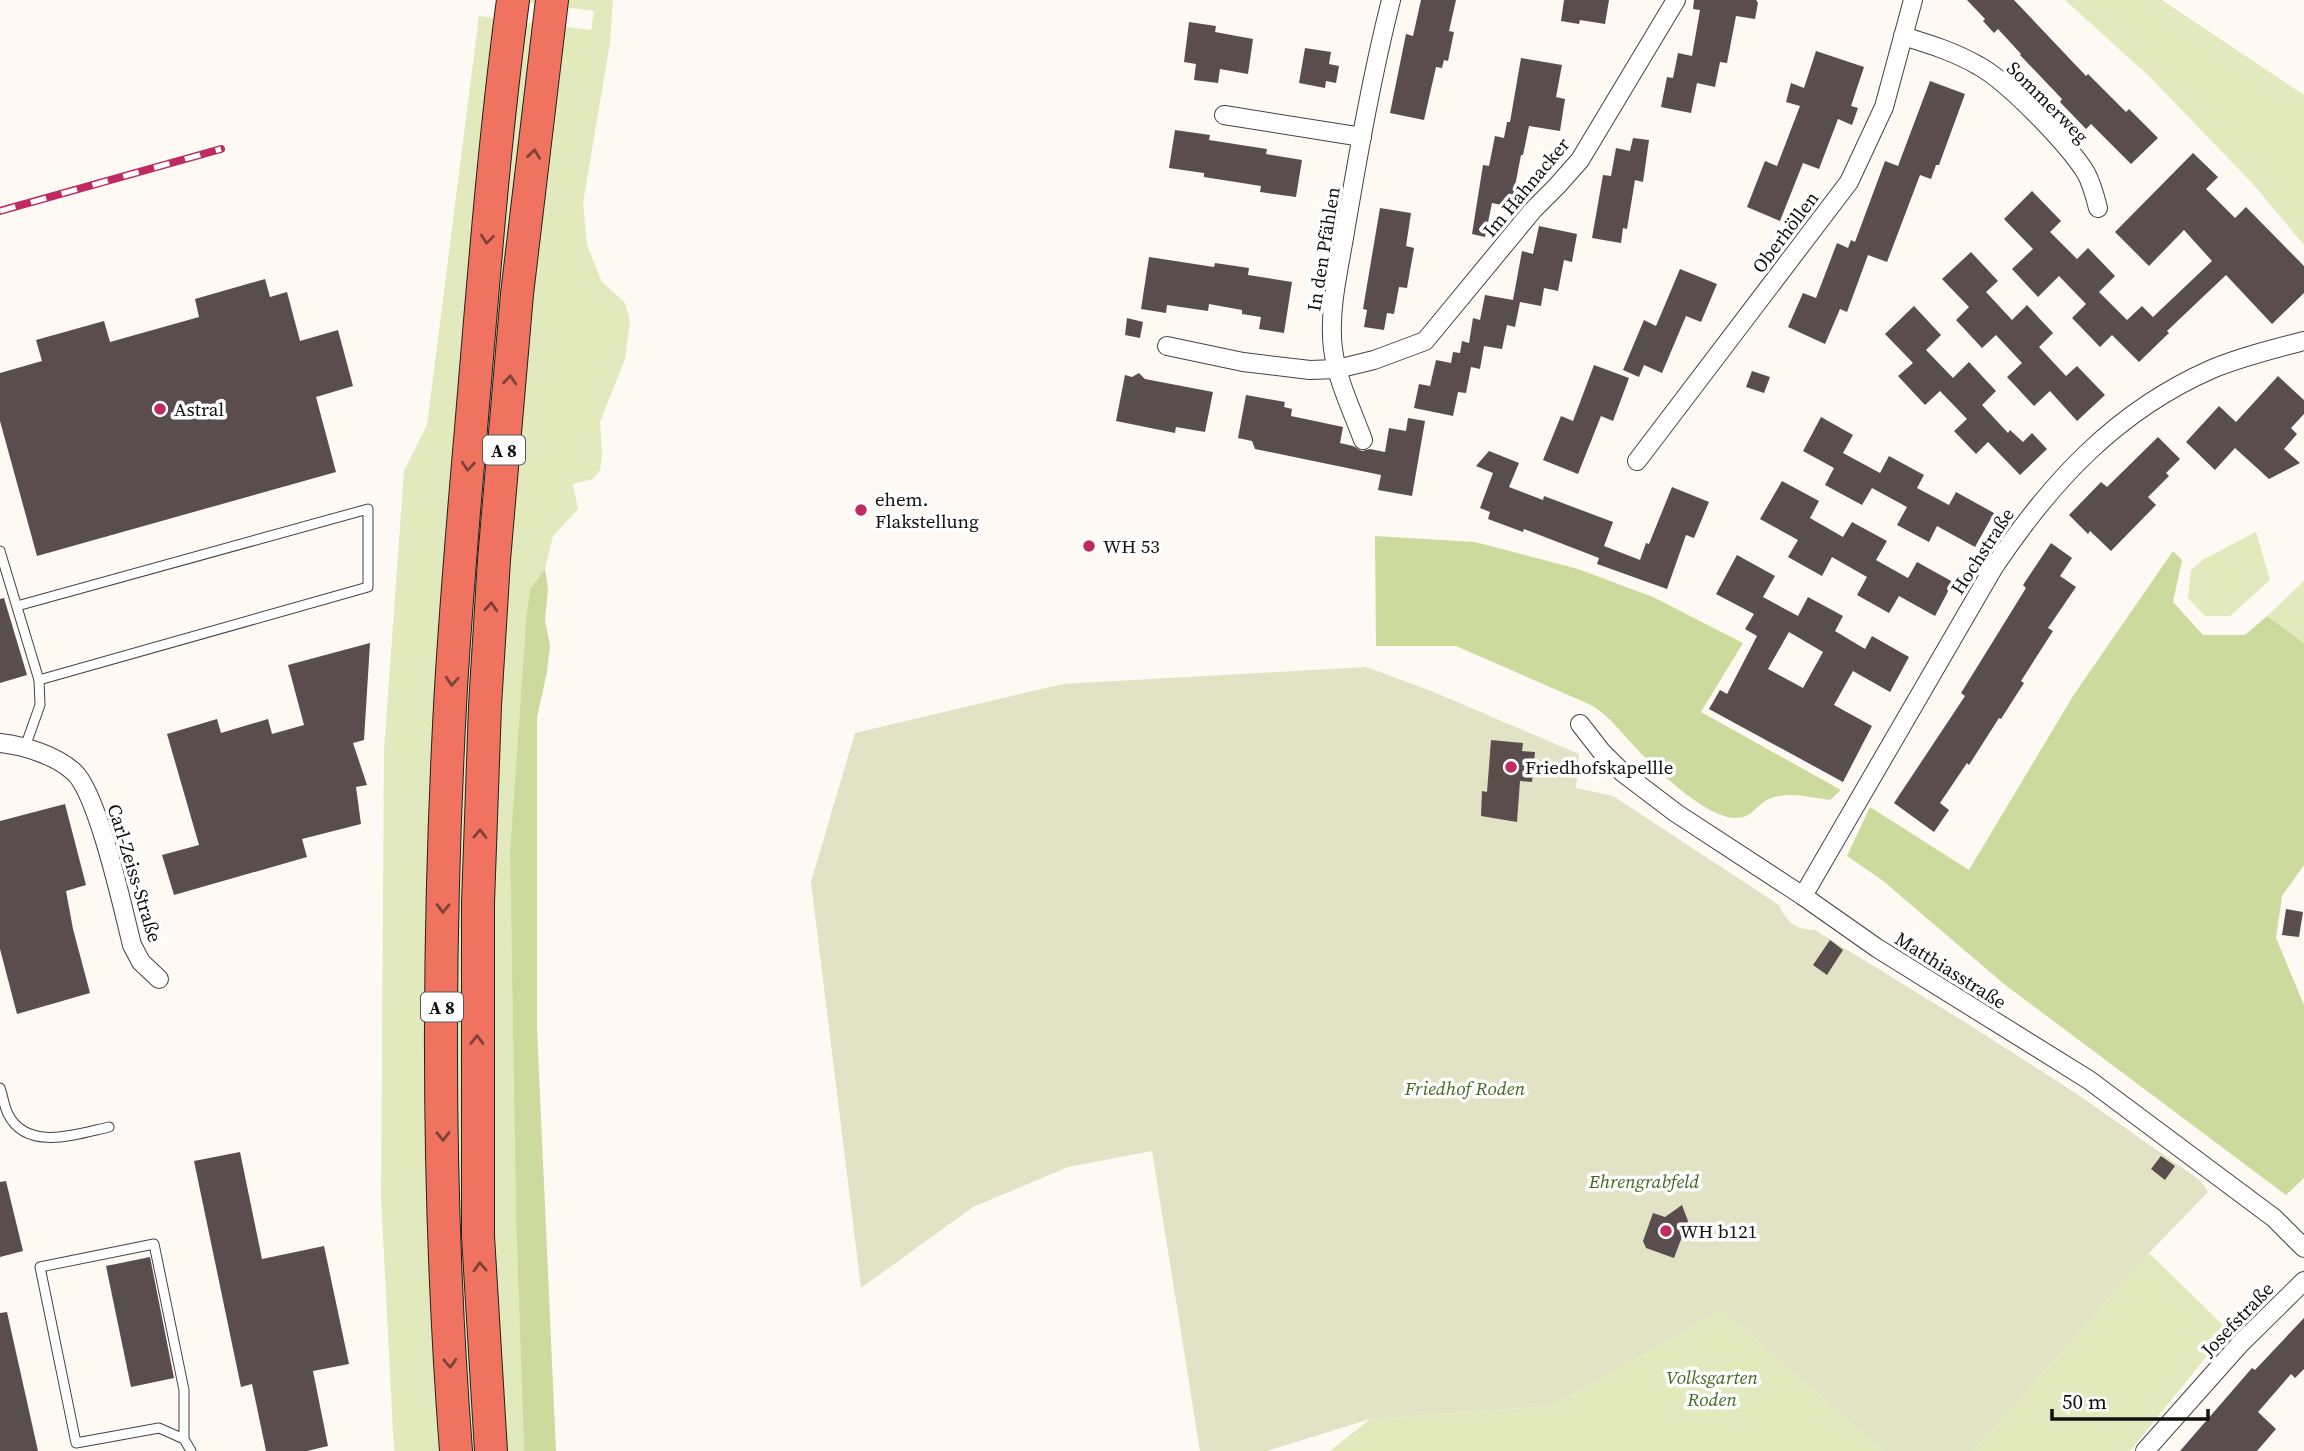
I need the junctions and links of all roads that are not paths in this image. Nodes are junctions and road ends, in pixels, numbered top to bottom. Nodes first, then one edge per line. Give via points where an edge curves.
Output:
1 (513, 0) edge
2 (552, 0) edge
3 (1391, 0) edge
4 (1676, 0) edge
5 (1913, 0) edge
6 (1903, 36) junction
7 (1224, 115) dead end
8 (1362, 136) junction
9 (2098, 208) dead end
10 (2304, 341) edge
11 (1167, 346) dead end
12 (1336, 369) junction
13 (1363, 440) dead end
14 (1637, 461) dead end
15 (0, 551) edge
16 (17, 606) junction
17 (39, 680) junction
18 (1580, 724) dead end
19 (0, 743) edge
20 (25, 747) junction
21 (1803, 896) junction
22 (159, 979) dead end
23 (0, 1088) edge
24 (108, 1127) dead end
25 (2304, 1248) edge
26 (2304, 1281) edge
27 (486, 1384) junction
28 (184, 1439) junction
29 (191, 1451) edge
30 (456, 1451) edge
31 (491, 1451) edge
32 (496, 1451) edge
33 (2146, 1451) edge

1 -> 30 highway, A 8 via 483,281 450,706 441,1051 444,1237
27 -> 2 highway, A 8 via 478,1236 477,1062 485,706 517,294
3 - 8 street, In den Pfählen
4 - 12 street, Im Hahnacker via 1580,160 1425,341
5 - 6 street, Oberhöllen
6 - 9 street, Sommerweg via 1958,55 2002,82 2085,172
6 - 14 street, Oberhöllen via 1884,107 1849,182
7 - 8 street
8 - 12 street, In den Pfählen via 1337,279 1332,326
10 - 21 street, Hochstraße via 2214,368 2170,390 2105,437 2053,486 1994,567
11 - 12 street via 1243,362
12 - 13 street, In den Pfählen
15 - 16 lane
16 - 17 lane
16 - 17 lane via 368,509 368,587
17 - 20 lane via 40,705
18 - 21 street, Matthiasstraße via 1622,772
19 - 20 street, Carl-Zeiss-Straße
20 - 22 street, Carl-Zeiss-Straße via 74,773 84,786 132,945 141,962
21 - 25 street, Matthiasstraße via 1877,948 2089,1080 2274,1219
23 - 24 lane via 9,1116 28,1134 53,1139
26 - 33 street, Josefstraße via 2240,1344
27 - 31 highway, A 8
27 - 32 highway
28 - 28 lane via 159,1428 76,1443 40,1268 154,1244 184,1390
28 - 29 lane

